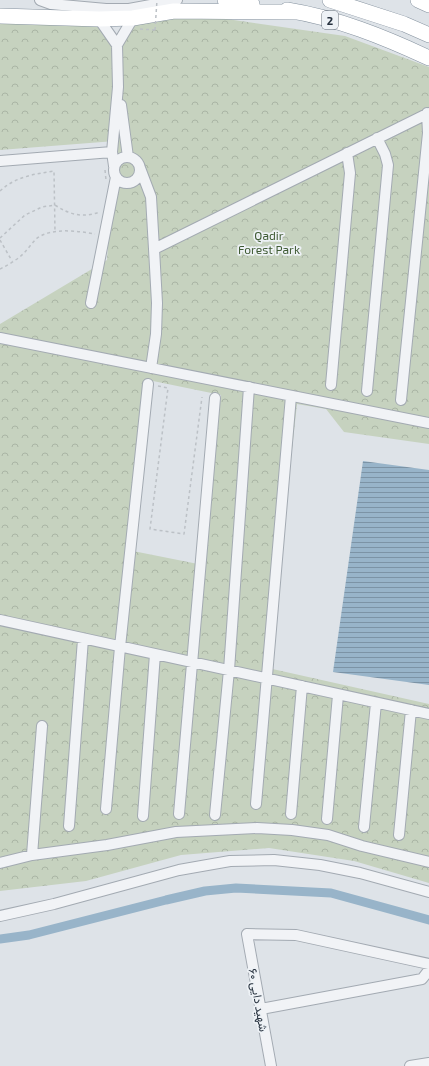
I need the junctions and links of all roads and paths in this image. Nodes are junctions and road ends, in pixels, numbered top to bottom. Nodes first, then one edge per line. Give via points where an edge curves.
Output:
1 (40, 0) edge
2 (157, 0) edge
3 (177, 0) edge
4 (225, 0) edge
5 (330, 0) edge
6 (418, 0) edge
7 (429, 5) edge
8 (296, 12) junction
9 (0, 16) edge
10 (99, 19) junction
11 (137, 24) junction
12 (429, 35) edge
13 (117, 45) junction
14 (429, 58) edge
15 (118, 87) junction
16 (428, 113) edge
17 (377, 138) junction
18 (112, 152) junction
19 (347, 153) junction
20 (128, 157) junction
21 (0, 161) edge
22 (110, 166) junction
23 (140, 168) junction
24 (116, 177) junction
25 (106, 181) dead end
26 (0, 191) edge
27 (55, 205) junction
28 (102, 210) dead end
29 (55, 232) junction
30 (101, 235) dead end
31 (0, 239) edge
32 (154, 249) junction
33 (12, 262) junction
34 (0, 269) edge
35 (91, 303) dead end
36 (0, 338) edge
37 (151, 368) junction
38 (148, 384) joint
39 (331, 385) dead end
40 (249, 387) junction
41 (367, 391) dead end
42 (291, 396) junction
43 (202, 397) dead end
44 (215, 398) dead end
45 (401, 400) dead end
46 (429, 423) edge
47 (0, 620) edge
48 (83, 639) junction
49 (120, 647) junction
50 (155, 654) junction
51 (192, 662) junction
52 (228, 670) junction
53 (267, 679) junction
54 (302, 686) junction
55 (338, 695) junction
56 (376, 703) junction
57 (412, 710) junction
58 (429, 714) edge
59 (42, 726) dead end
60 (256, 804) dead end
61 (106, 809) dead end
62 (179, 814) dead end
63 (291, 814) dead end
64 (215, 815) dead end
65 (143, 816) dead end
66 (327, 820) dead end
67 (69, 826) dead end
68 (364, 828) dead end
69 (399, 835) dead end
70 (32, 855) junction
71 (429, 862) edge
72 (0, 863) edge
73 (429, 892) edge
74 (0, 916) edge
75 (429, 964) edge
76 (429, 970) edge
77 (260, 1009) junction
78 (429, 1063) edge
79 (271, 1066) edge
80 (410, 1066) edge

1 - 3 street via 50,4 106,9 129,9
2 - 11 path, bridge via 155,30
4 - 8 highway, 2
5 - 12 highway, 2 via 404,24
6 - 7 highway
8 - 11 highway via 174,11
8 - 14 highway, 2 via 344,24
9 - 10 highway
10 - 11 highway
10 - 13 street
11 - 13 street
13 - 15 street
15 - 18 street
15 - 20 street
16 - 17 street
16 - 45 street
17 - 19 street
17 - 41 street via 388,165
18 - 21 street
18 - 22 street
19 - 32 street
19 - 39 street via 350,173
20 - 22 street
20 - 23 street via 134,158
22 - 24 street
22 - 25 path
23 - 24 street via 140,174 132,182 126,183
23 - 32 street via 151,197
24 - 35 street
26 - 27 path via 20,179 54,171
27 - 28 path via 76,216 86,216
27 - 29 path
27 - 31 path via 42,207 25,215
29 - 30 path
29 - 33 path via 37,238
31 - 33 path
32 - 37 street via 157,303
33 - 34 path
36 - 37 street
37 - 40 street
38 - 43 path via 168,388 150,529 184,534
38 - 49 street
40 - 42 street
40 - 52 street
42 - 46 street
42 - 53 street
44 - 51 street
47 - 48 street
48 - 49 street
48 - 67 street
49 - 50 street
49 - 61 street
50 - 51 street
50 - 65 street
51 - 52 street
51 - 62 street
52 - 53 street
52 - 64 street
53 - 54 street
53 - 60 street
54 - 55 street
54 - 63 street
55 - 56 street
55 - 66 street
56 - 57 street
56 - 68 street
57 - 58 street
57 - 69 street
59 - 70 street
70 - 71 street via 176,832 256,828 328,835
70 - 72 street
73 - 74 street via 320,865 274,860 230,861 179,870
75 - 77 street, شهید دایی ۶۰ via 296,935 247,934
76 - 77 street via 422,979
77 - 79 street, شهید دایی ۶۰
78 - 80 street

